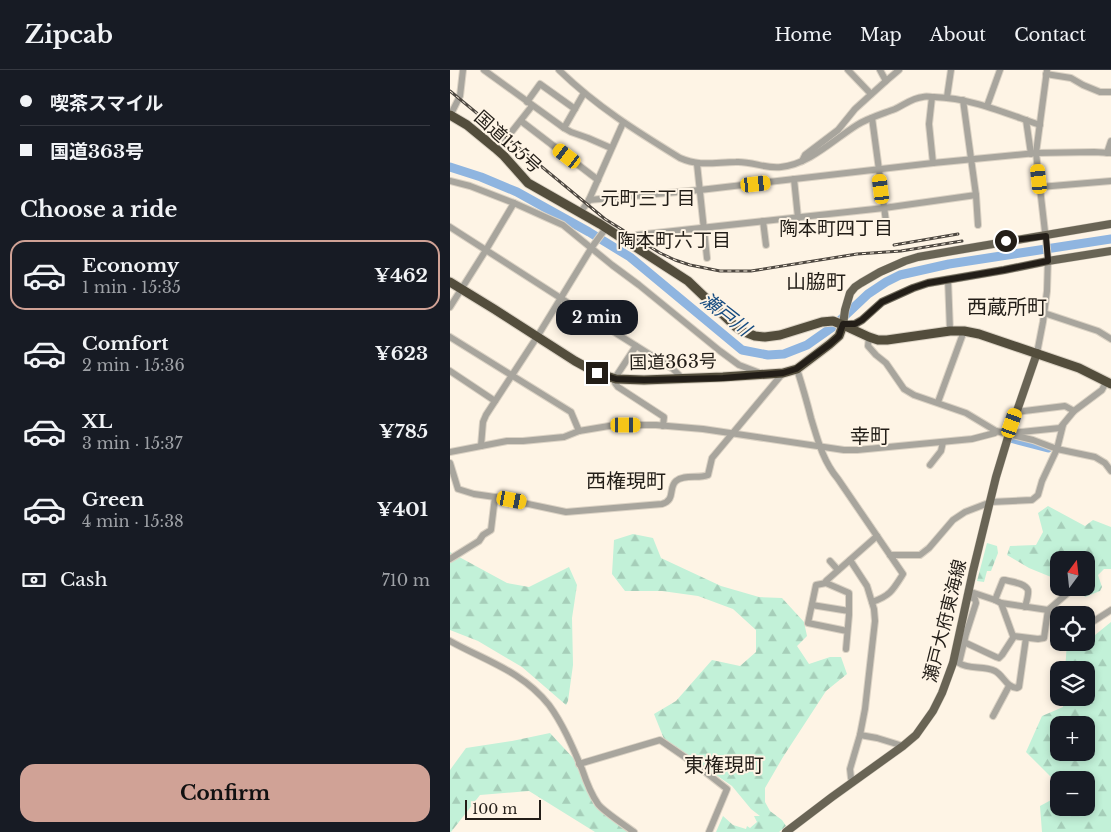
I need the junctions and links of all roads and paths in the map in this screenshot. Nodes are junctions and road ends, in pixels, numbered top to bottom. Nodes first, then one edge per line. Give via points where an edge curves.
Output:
1 (463, 70) edge
2 (484, 70) edge
3 (559, 70) edge
4 (848, 70) edge
5 (880, 70) edge
6 (900, 70) edge
7 (950, 70) edge
8 (1000, 70) edge
9 (492, 72) edge
10 (1046, 72) edge
11 (886, 81) junction
12 (1111, 92) edge
13 (584, 93) junction
14 (871, 94) junction
15 (932, 97) junction
16 (948, 97) junction
17 (963, 100) junction
18 (530, 104) junction
19 (987, 106) junction
20 (575, 109) junction
21 (450, 116) edge
22 (872, 118) junction
23 (1026, 120) junction
24 (521, 121) junction
25 (623, 122) junction
26 (1040, 125) junction
27 (564, 128) junction
28 (1111, 140) edge
29 (611, 148) junction
30 (498, 150) junction
31 (1109, 153) edge
32 (1033, 154) junction
33 (971, 160) junction
34 (802, 161) junction
35 (933, 163) junction
36 (697, 164) junction
37 (879, 169) junction
38 (598, 180) junction
39 (794, 180) junction
40 (450, 181) edge
41 (1111, 181) edge
42 (1040, 187) junction
43 (700, 190) junction
44 (976, 195) junction
45 (589, 200) junction
46 (514, 203) junction
47 (884, 208) junction
48 (579, 211) junction
49 (798, 218) junction
50 (763, 221) junction
51 (1111, 224) edge
52 (978, 225) dead end
53 (450, 227) edge
54 (704, 229) junction
55 (887, 229) dead end
56 (604, 230) junction
57 (1046, 238) junction
58 (626, 241) junction
59 (766, 245) dead end
60 (593, 246) junction
61 (486, 250) junction
62 (1111, 251) edge
63 (708, 258) dead end
64 (1048, 259) junction
65 (948, 279) junction
66 (450, 282) edge
67 (461, 289) junction
68 (560, 298) junction
69 (450, 307) edge
70 (1044, 313) junction
71 (843, 324) junction
72 (950, 331) junction
73 (964, 331) junction
74 (450, 337) edge
75 (537, 337) junction
76 (869, 337) junction
77 (1111, 339) edge
78 (636, 346) junction
79 (1037, 353) junction
80 (796, 369) junction
81 (450, 371) edge
82 (783, 373) junction
83 (764, 375) junction
84 (512, 376) junction
85 (616, 379) junction
86 (683, 379) junction
87 (1108, 383) edge
88 (495, 401) junction
89 (938, 402) junction
90 (1074, 411) junction
91 (1016, 412) junction
92 (663, 426) junction
93 (1064, 426) junction
94 (579, 431) junction
95 (996, 431) junction
96 (734, 433) junction
97 (1009, 434) junction
98 (943, 442) junction
99 (481, 446) junction
100 (820, 446) junction
101 (1057, 449) junction
102 (450, 452) edge
103 (450, 463) edge
104 (930, 465) dead end
105 (1111, 471) edge
106 (495, 497) junction
107 (991, 502) junction
108 (877, 536) junction
109 (890, 555) junction
110 (450, 559) edge
111 (850, 560) junction
112 (830, 561) dead end
113 (838, 570) junction
114 (826, 583) junction
115 (968, 594) junction
116 (1064, 596) edge
117 (872, 602) junction
118 (998, 602) junction
119 (812, 605) junction
120 (1024, 607) junction
121 (1048, 610) junction
122 (1111, 610) edge
123 (849, 611) junction
124 (1095, 620) edge
125 (847, 631) junction
126 (1014, 636) junction
127 (1026, 638) junction
128 (450, 641) edge
129 (964, 642) junction
130 (846, 649) dead end
131 (1009, 686) junction
132 (993, 716) dead end
133 (860, 735) junction
134 (903, 746) junction
135 (579, 764) junction
136 (854, 781) junction
137 (634, 832) edge
138 (710, 832) edge
139 (786, 832) edge

1 - 21 street via 460,96
2 - 9 street
3 - 13 street
4 - 14 street
5 - 11 street
6 - 11 street
7 - 16 street
8 - 19 street
9 - 18 street
10 - 12 street via 1072,78 1100,92
10 - 26 street
11 - 14 street
13 - 20 street
13 - 25 street
14 - 34 street via 838,130
15 - 16 street
15 - 22 street via 915,98
15 - 35 street via 929,124
16 - 17 street
17 - 19 street
17 - 33 street
18 - 20 street via 540,84
18 - 24 street
18 - 27 street
19 - 23 street
20 - 27 street
21 - 30 highway, 国道155号
22 - 34 street
22 - 37 street
23 - 26 street
23 - 32 street
24 - 30 street
24 - 38 street
25 - 29 street
25 - 36 street via 680,158
26 - 32 street
27 - 29 street
28 - 31 street
29 - 38 street
30 - 48 highway, 国道155号 via 528,183
31 - 32 street
32 - 33 street
32 - 42 street
33 - 35 street
33 - 44 street
34 - 36 street via 781,168 738,162
35 - 37 street
36 - 43 street
37 - 39 street
37 - 47 street
38 - 45 street
39 - 43 street
39 - 49 street
40 - 46 street
41 - 42 street
42 - 57 street
43 - 45 street
43 - 54 street
44 - 47 street
44 - 52 street
45 - 48 street
46 - 60 street via 564,224
46 - 61 street
47 - 49 street
47 - 55 street
48 - 56 highway, 国道155号
49 - 50 street
50 - 54 street
50 - 59 street
51 - 57 main road via 1060,232
53 - 61 street
54 - 58 street via 637,236
54 - 63 street
56 - 58 highway, 国道155号
56 - 60 street
57 - 64 street
57 - 71 main road via 918,257 880,272 861,282 850,293
58 - 71 highway, 国道155号 via 688,281 736,327 749,334 765,337 822,322
60 - 68 street
60 - 83 street via 612,265 720,351 739,365
61 - 67 street
61 - 68 street
62 - 64 main road
64 - 65 main road
64 - 70 street
65 - 71 main road via 913,288 882,302 855,324
65 - 72 street
66 - 67 highway, 国道363号
67 - 69 street
67 - 75 highway, 国道363号
68 - 75 street
68 - 78 street
70 - 77 street via 1098,331
70 - 79 street
71 - 76 highway, 国道155号
71 - 80 highway, 国道363号 via 839,336
72 - 73 highway, 国道155号
72 - 76 highway, 国道155号 via 887,340
73 - 79 highway, 国道155号
73 - 89 street
74 - 84 street
75 - 84 street
75 - 85 highway, 国道363号 via 597,373
76 - 89 street via 868,346 904,389
78 - 85 street
78 - 86 street via 674,369
79 - 87 highway, 国道155号 via 1079,368
79 - 91 main road, 瀬戸大府東海線
80 - 82 highway, 国道363号
80 - 100 street
81 - 88 street
82 - 83 highway, 国道363号
82 - 96 street
83 - 86 highway, 国道363号
84 - 88 street
84 - 94 street via 571,412
85 - 86 highway, 国道363号
85 - 92 street via 618,387 664,418
87 - 90 street
88 - 99 street via 483,422
89 - 95 street via 966,413
90 - 91 street via 1065,406
90 - 93 street
91 - 97 main road, 瀬戸大府東海線
92 - 94 street via 615,425
92 - 96 street
93 - 97 street
93 - 101 street
94 - 99 street via 564,438
95 - 97 street
95 - 98 street via 972,439
96 - 100 street
96 - 106 street via 712,458 708,475 677,480 666,503 566,512
97 - 101 street
97 - 107 main road, 瀬戸大府東海線
98 - 100 street via 857,450
98 - 104 street via 941,451
99 - 102 street
100 - 108 street via 830,469
101 - 105 street via 1095,456
101 - 107 street via 1038,495 1032,500
103 - 106 street via 458,489
106 - 110 street via 491,530
107 - 109 street via 953,520 920,555
107 - 115 main road, 瀬戸大府東海線
108 - 109 street
108 - 111 street
109 - 117 street via 903,574 888,595
111 - 113 street
111 - 117 street via 867,586
112 - 113 street
113 - 114 street
114 - 119 street via 815,586
114 - 123 street via 849,592
115 - 118 street
115 - 129 street via 976,603
115 - 134 main road, 瀬戸大府東海線 via 953,663 942,693 916,735
116 - 121 street
117 - 133 street via 874,636
118 - 120 street
118 - 120 street via 1005,580 1028,590
118 - 126 street
119 - 123 street
119 - 125 street via 808,623
120 - 121 street
121 - 127 street via 1044,638
122 - 124 street
123 - 125 street
125 - 130 street
126 - 127 street
126 - 129 street via 999,658
127 - 131 street via 1019,687
128 - 135 street via 503,667 531,686 558,718
129 - 131 street via 959,663 996,671
131 - 132 street
133 - 134 street
133 - 136 street via 850,769
134 - 136 main road, 瀬戸大府東海線
135 - 137 street via 599,806
135 - 138 street via 660,740 727,789
136 - 139 main road, 瀬戸大府東海線

